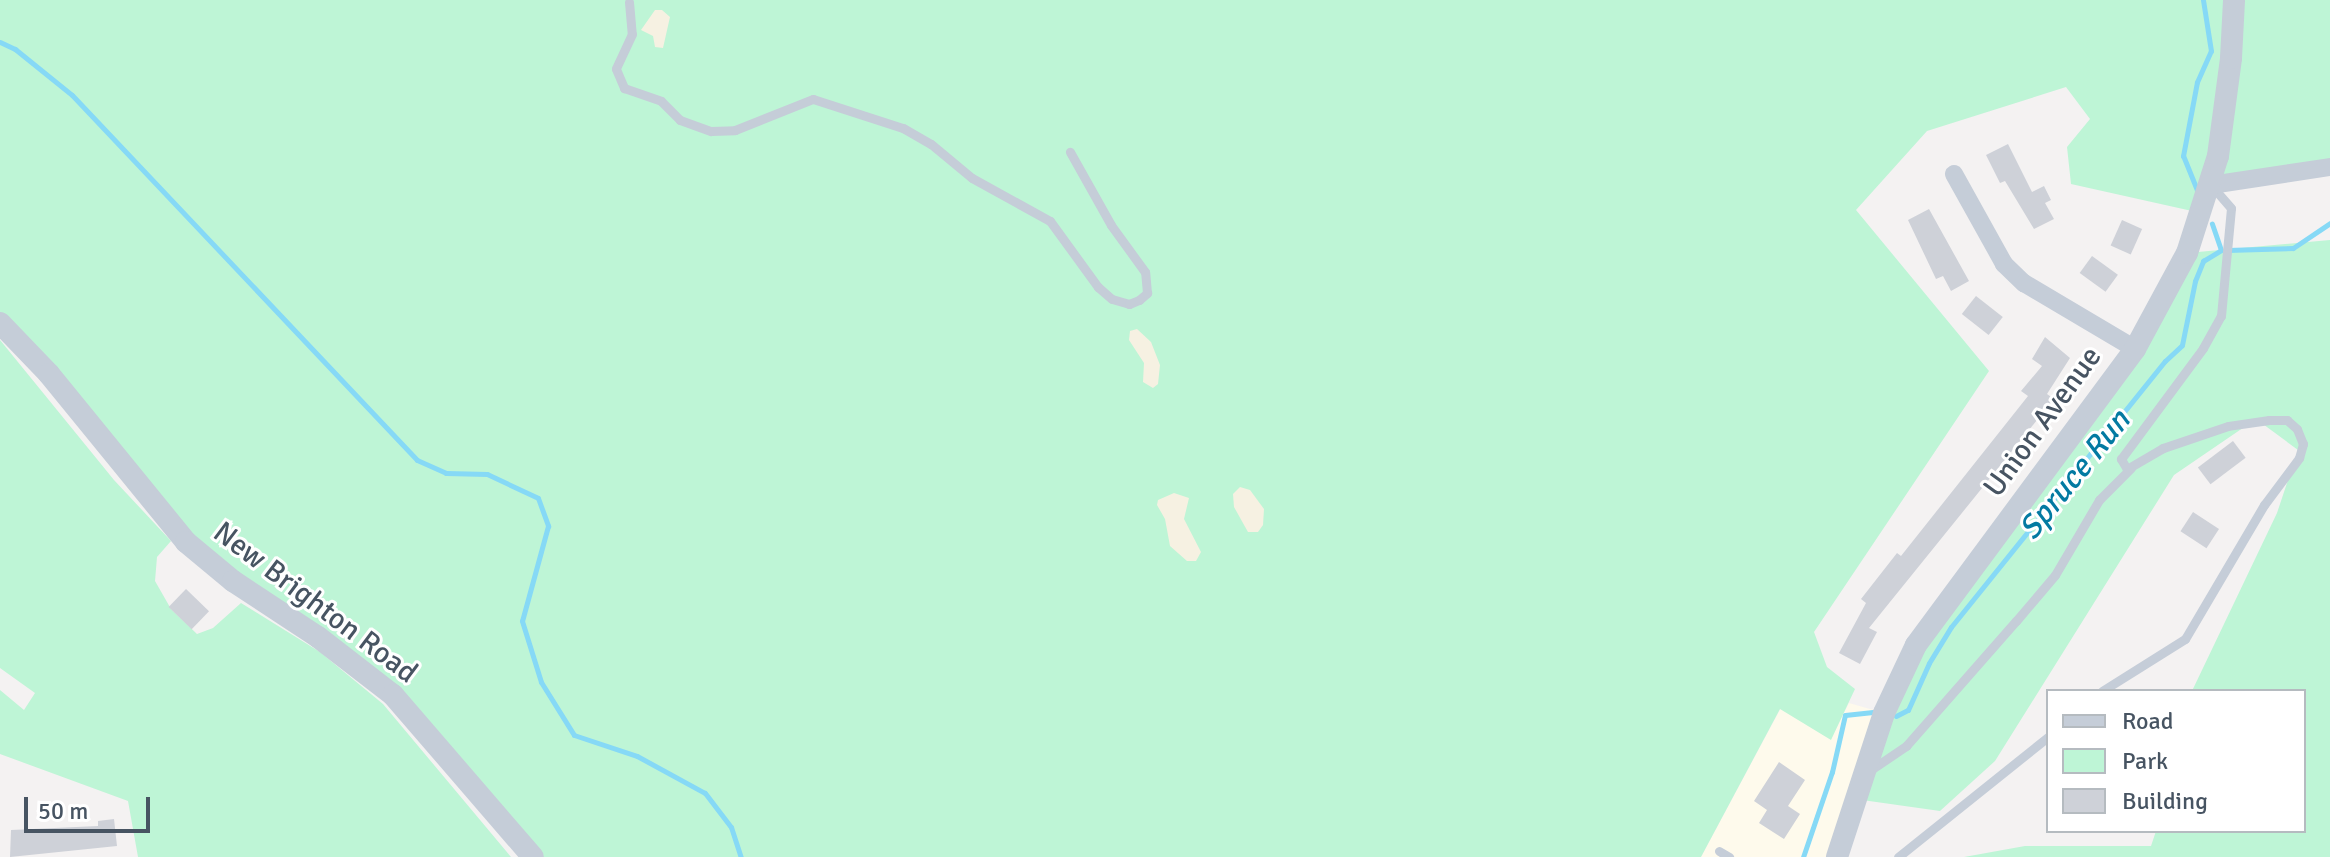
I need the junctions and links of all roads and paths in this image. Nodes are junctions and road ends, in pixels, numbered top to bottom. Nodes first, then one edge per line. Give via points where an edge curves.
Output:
1 (2234, 0) edge
2 (629, 2) dead end
3 (1070, 152) dead end
4 (2330, 167) edge
5 (1954, 174) dead end
6 (2211, 185) junction
7 (0, 323) edge
8 (2135, 349) junction
9 (2131, 468) junction
10 (2105, 689) edge
11 (2046, 739) edge
12 (1863, 776) junction
13 (1719, 851) dead end
14 (533, 857) edge
15 (1729, 857) edge
16 (1837, 857) edge
17 (1898, 857) edge

1 - 6 street, Union Avenue via 2231,58
2 - 3 lane via 632,34 616,69 624,88 661,101 680,120 711,131 735,130 813,99 903,128 972,178 1050,221 1112,299 1129,304 1139,300 1147,293 1145,272
4 - 6 street
5 - 8 street via 2004,264 2024,283
6 - 8 street, Union Avenue via 2187,253
6 - 9 lane via 2231,208 2221,316 2121,459
7 - 14 street, New Brighton Road via 49,374 186,542 393,695
8 - 12 street, Union Avenue via 1916,645 1884,713
9 - 10 lane via 2163,448 2228,426 2287,420 2303,444 2185,639
9 - 12 lane via 2099,500 2055,575 2016,621 1906,746
11 - 17 lane
12 - 16 street, Union Avenue
13 - 15 lane

